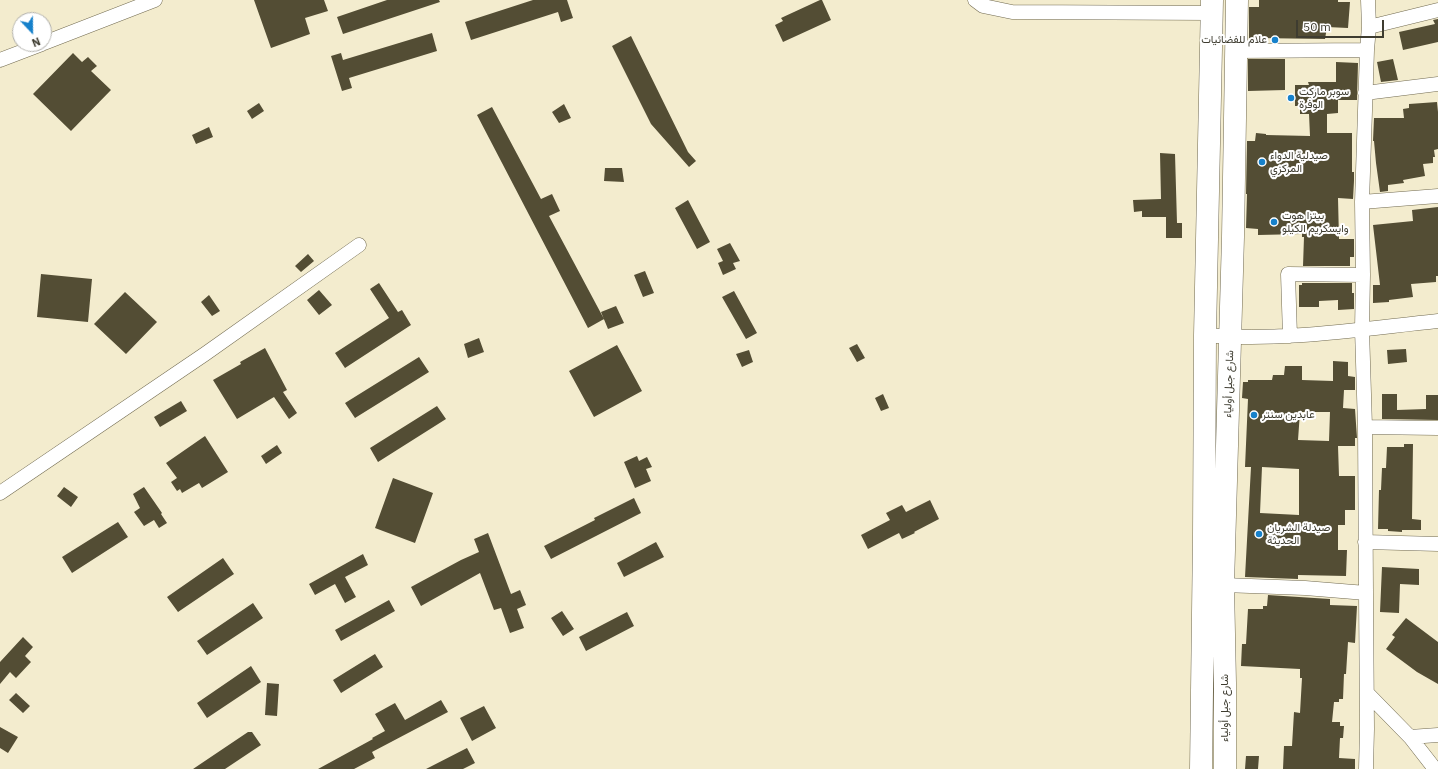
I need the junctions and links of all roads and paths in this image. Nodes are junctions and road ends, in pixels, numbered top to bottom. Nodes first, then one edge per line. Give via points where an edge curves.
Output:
1 (155, 0) edge
2 (975, 0) edge
3 (1236, 0) edge
4 (1368, 0) edge
5 (1034, 6) edge
6 (1212, 7) edge
7 (1438, 10) edge
8 (1369, 28) junction
9 (52, 40) edge
10 (1367, 50) junction
11 (1237, 51) junction
12 (22, 52) edge
13 (0, 60) edge
14 (1438, 84) edge
15 (1365, 93) junction
16 (1438, 196) edge
17 (1362, 202) junction
18 (359, 245) dead end
19 (1363, 275) junction
20 (1438, 321) edge
21 (1362, 329) junction
22 (1204, 335) junction
23 (1290, 336) junction
24 (1230, 338) junction
25 (1365, 427) junction
26 (1438, 428) edge
27 (0, 493) edge
28 (1365, 542) junction
29 (1438, 544) edge
30 (1223, 585) junction
31 (1366, 593) junction
32 (1367, 693) junction
33 (1438, 735) edge
34 (1410, 737) junction
35 (1201, 769) edge
36 (1225, 769) edge
37 (1366, 769) edge
38 (1435, 769) edge

1 - 9 street
2 - 5 street via 983,6 1012,12
3 - 11 main road, شارع جبل أولياء
4 - 8 street
5 - 6 street
6 - 22 main road, شارع جبل أولياء
7 - 8 street
8 - 10 street
10 - 11 street
10 - 15 street
11 - 24 main road, شارع جبل أولياء
12 - 13 street
14 - 15 street
15 - 17 street
16 - 17 street
17 - 19 street
18 - 27 street
19 - 21 street
19 - 23 street via 1288,274
20 - 21 street
21 - 23 street
21 - 25 street
22 - 24 street
22 - 35 main road, شارع جبل أولياء
23 - 24 street
24 - 30 main road, شارع جبل أولياء
25 - 26 street
25 - 28 street
28 - 29 street
28 - 31 street
30 - 31 street
30 - 36 main road, شارع جبل أولياء
31 - 32 street
32 - 34 street
32 - 37 street
33 - 34 street
34 - 38 street

